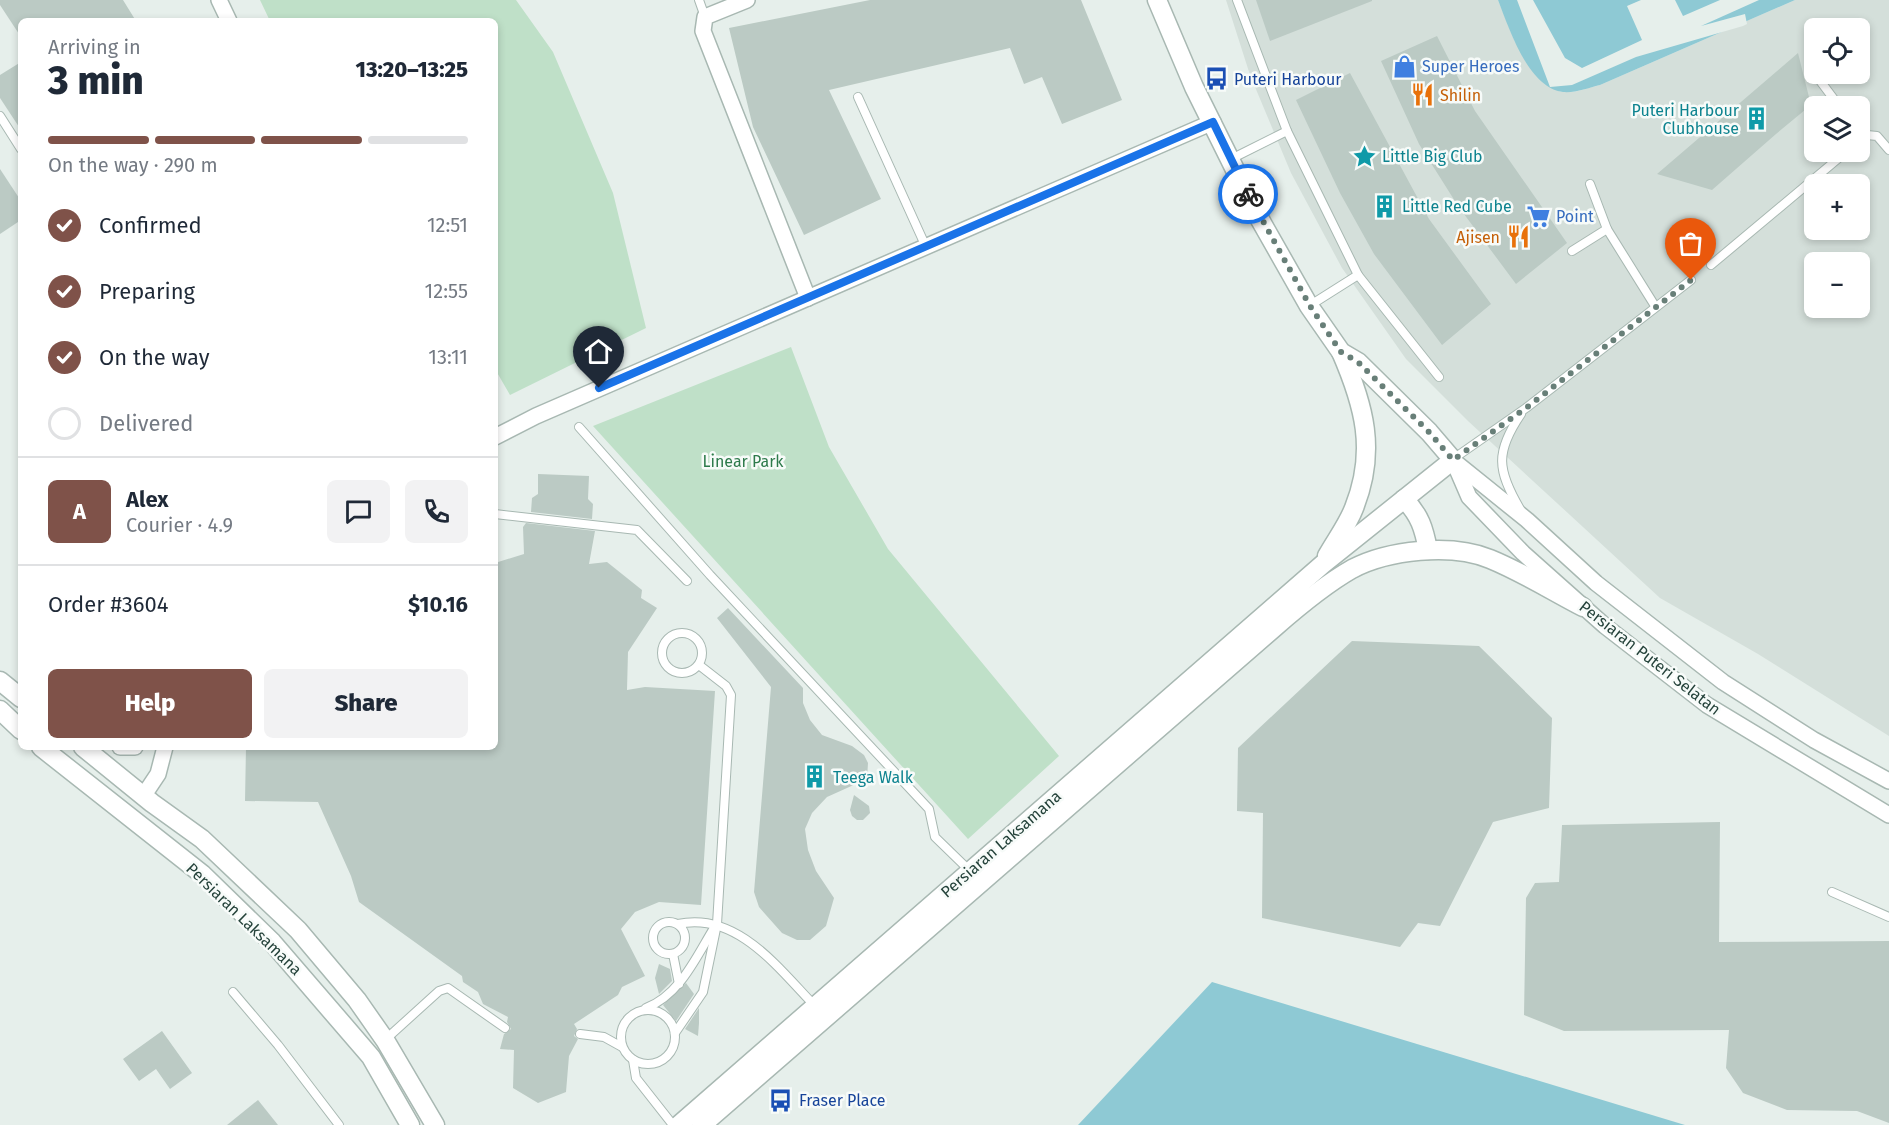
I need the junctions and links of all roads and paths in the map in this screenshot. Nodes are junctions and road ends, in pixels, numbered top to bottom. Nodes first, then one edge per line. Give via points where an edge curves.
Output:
1 (219, 0) edge
2 (699, 0) edge
3 (747, 0) edge
4 (1157, 0) edge
5 (1237, 0) edge
6 (705, 17) junction
7 (228, 18) edge
8 (858, 97) dead end
9 (0, 116) edge
10 (1213, 122) junction
11 (1287, 131) junction
12 (1870, 136) edge
13 (18, 144) edge
14 (1889, 150) edge
15 (1231, 159) junction
16 (1834, 162) edge
17 (1590, 184) dead end
18 (1607, 229) junction
19 (926, 247) junction
20 (1572, 251) dead end
21 (1711, 265) dead end
22 (1358, 275) junction
23 (1691, 280) dead end
24 (807, 298) junction
25 (1310, 306) junction
26 (1655, 306) junction
27 (1341, 352) junction
28 (1439, 377) dead end
29 (1526, 408) junction
30 (579, 427) dead end
31 (498, 435) edge
32 (1453, 460) junction
33 (1404, 500) junction
34 (498, 514) edge
35 (1527, 520) junction
36 (1428, 550) junction
37 (1323, 564) junction
38 (687, 581) dead end
39 (1583, 607) junction
40 (699, 665) junction
41 (0, 681) edge
42 (18, 695) edge
43 (0, 710) edge
44 (18, 727) edge
45 (46, 750) edge
46 (87, 750) edge
47 (164, 750) edge
48 (1889, 781) edge
49 (144, 795) junction
50 (1887, 814) edge
51 (970, 871) junction
52 (1832, 892) dead end
53 (1889, 917) edge
54 (678, 924) junction
55 (717, 924) junction
56 (673, 954) junction
57 (679, 984) junction
58 (233, 992) dead end
59 (815, 1006) junction
60 (637, 1012) junction
61 (505, 1028) dead end
62 (675, 1033) junction
63 (580, 1034) dead end
64 (385, 1040) junction
65 (622, 1047) junction
66 (633, 1060) junction
67 (339, 1125) edge
68 (410, 1125) edge
69 (435, 1125) edge
70 (673, 1125) edge
71 (679, 1125) edge
72 (702, 1125) edge

1 - 7 street
2 - 6 lane
3 - 6 street
4 - 10 street, Persiaran Puteri Selatan
5 - 11 lane
6 - 24 street via 703,31
8 - 19 lane
9 - 13 lane
10 - 15 street, Persiaran Puteri Selatan
10 - 19 street
11 - 15 lane
11 - 22 lane
12 - 14 lane via 1877,136
15 - 25 street, Persiaran Puteri Selatan via 1258,216
16 - 21 lane
17 - 18 lane
18 - 20 lane
18 - 26 lane
19 - 24 street
22 - 25 lane
22 - 28 lane
23 - 26 lane
24 - 31 street
25 - 27 street, Persiaran Puteri Selatan
26 - 29 lane
27 - 32 street, Persiaran Puteri Selatan via 1358,362
27 - 37 street via 1359,393 1368,452 1354,508
29 - 32 lane
29 - 35 lane via 1503,445 1502,466 1508,489
30 - 51 lane via 718,584 929,809 935,837
32 - 33 street, Persiaran Laksamana
32 - 35 street, Persiaran Puteri Selatan
32 - 39 street, Persiaran Puteri Selatan via 1469,497
33 - 36 street via 1422,522
33 - 37 street, Persiaran Laksamana
34 - 38 lane via 637,530
35 - 48 street, Persiaran Puteri Selatan via 1596,583 1723,682 1814,740
36 - 39 street via 1463,551 1489,558
36 - 72 street via 1382,558 1353,569 1307,599
37 - 51 street, Persiaran Laksamana
39 - 50 street, Persiaran Puteri Selatan via 1707,705
40 - 40 lane via 688,673 674,672 663,662 665,642 677,634 691,635 701,645
40 - 55 lane via 726,686 731,695
41 - 42 street
43 - 44 street
45 - 68 street, Persiaran Laksamana via 202,874 272,942 371,1058
46 - 49 street, Persiaran Laksamana
47 - 49 street via 158,774
49 - 64 street, Persiaran Laksamana via 218,852 298,930
51 - 59 street, Persiaran Laksamana
52 - 53 lane
54 - 55 lane
54 - 56 lane via 685,933 685,944
54 - 56 lane via 662,923 653,935 658,950
55 - 57 lane
55 - 59 lane via 751,942
55 - 62 lane via 703,993
56 - 57 lane
57 - 60 lane via 656,1004
58 - 67 lane
59 - 71 street, Persiaran Laksamana
60 - 62 lane via 662,1013
60 - 65 lane via 621,1030
61 - 64 lane via 448,988 439,991
62 - 66 lane via 672,1050 663,1059 648,1064
63 - 65 lane via 604,1037
64 - 69 street, Persiaran Laksamana
65 - 66 lane
66 - 70 lane via 636,1078

